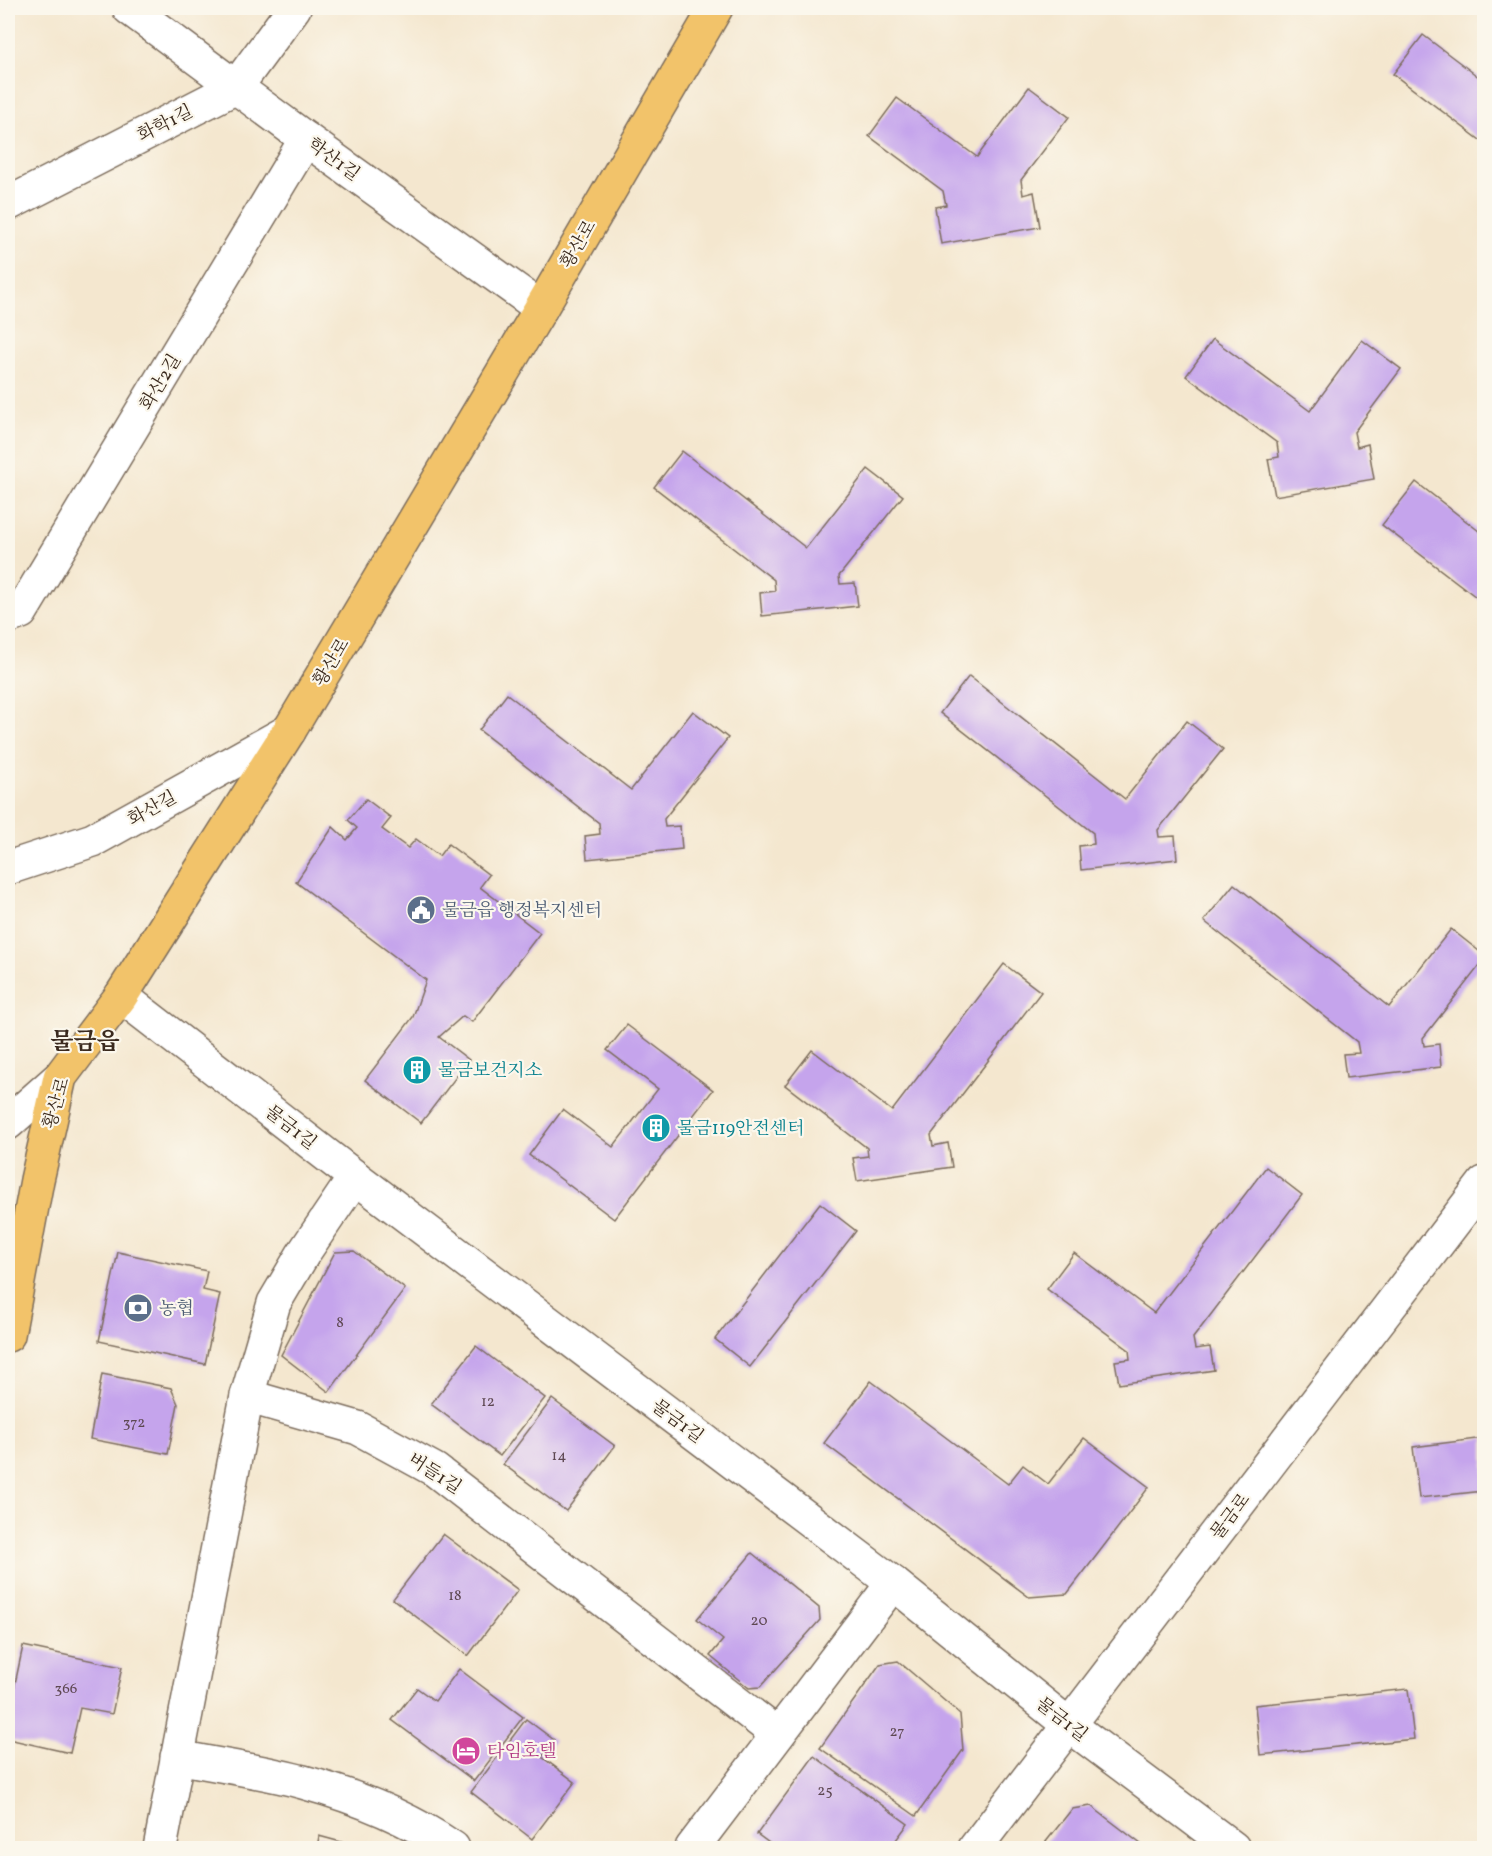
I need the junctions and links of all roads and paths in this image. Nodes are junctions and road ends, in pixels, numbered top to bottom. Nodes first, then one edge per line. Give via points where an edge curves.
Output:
1 (129, 8) edge
2 (294, 8) edge
3 (716, 8) edge
4 (236, 87) junction
5 (306, 139) junction
6 (8, 204) edge
7 (541, 308) junction
8 (8, 616) edge
9 (289, 731) junction
10 (8, 868) edge
11 (121, 996) junction
12 (60, 1077) junction
13 (8, 1123) edge
14 (355, 1177) junction
15 (1485, 1183) edge
16 (8, 1335) edge
17 (247, 1396) junction
18 (893, 1583) junction
19 (1070, 1725) junction
20 (777, 1734) junction
21 (177, 1757) junction
22 (160, 1848) edge
23 (453, 1848) edge
24 (692, 1848) edge
25 (975, 1848) edge
26 (1233, 1848) edge

1 - 4 street, 학산1길
2 - 4 street, 화학1길
3 - 7 main road, 황산로
4 - 5 street, 학산1길
4 - 6 street, 화학1길
5 - 7 street, 학산1길
5 - 8 street, 화산2길 via 21,612
7 - 9 main road, 황산로
9 - 10 street, 화산길 via 93,840
9 - 11 main road, 황산로
11 - 12 main road, 황산로
11 - 14 street, 물금1길
12 - 13 street
12 - 16 main road, 황산로
14 - 17 street via 274,1303
14 - 18 street, 물금1길
15 - 19 street, 물금로
17 - 20 street, 버들1길 via 358,1428 435,1470
17 - 21 street
18 - 19 street, 물금1길
18 - 20 street
19 - 25 street, 물금로
19 - 26 street, 물금1길
20 - 24 street
21 - 22 street
21 - 23 street via 302,1782 370,1805

